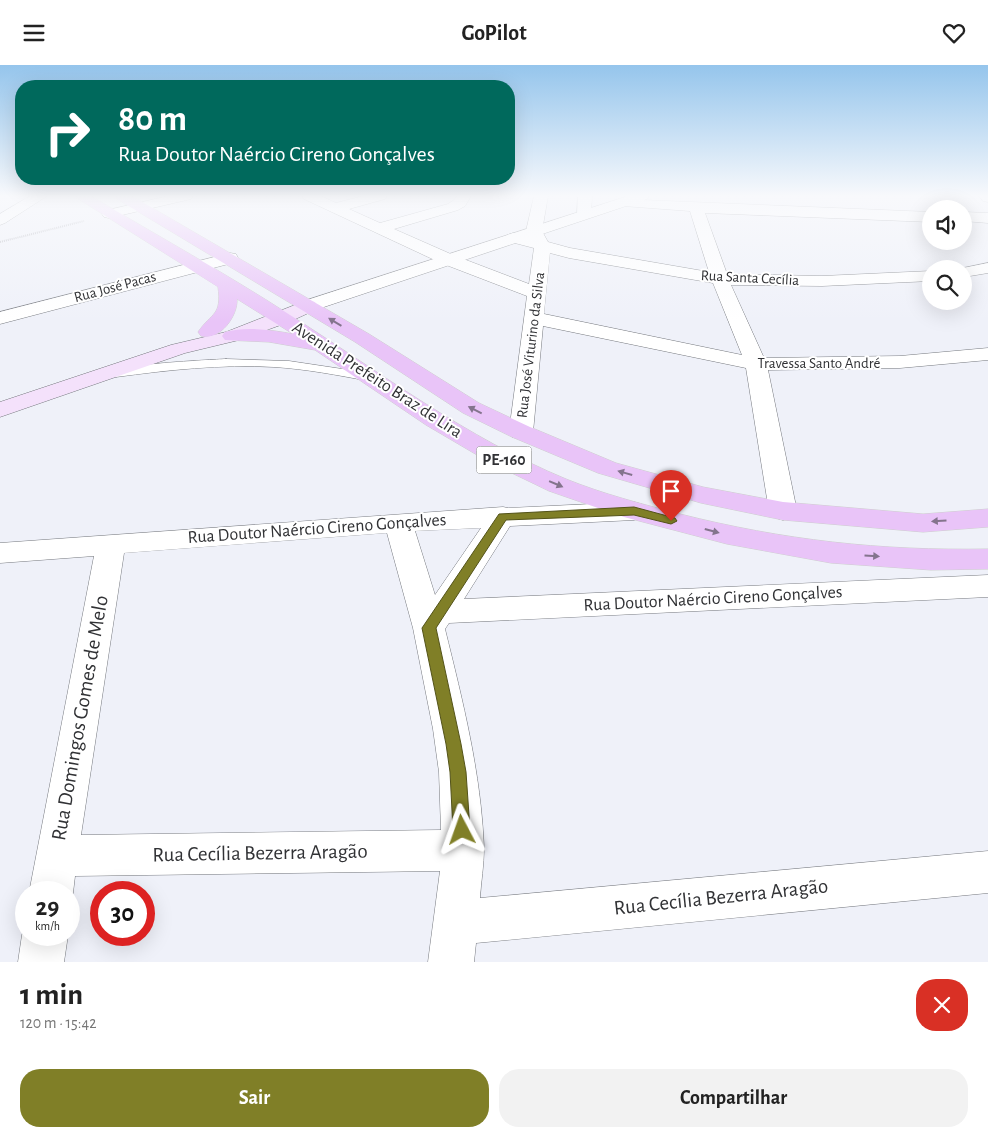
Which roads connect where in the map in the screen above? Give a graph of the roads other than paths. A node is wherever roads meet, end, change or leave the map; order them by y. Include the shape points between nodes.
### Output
1 (157, 238) edge
2 (194, 238) edge
3 (400, 238) edge
4 (713, 238) edge
5 (538, 239) junction
6 (224, 255) junction
7 (447, 259) junction
8 (189, 263) junction
9 (988, 268) edge
10 (972, 271) edge
11 (922, 276) edge
12 (720, 279) junction
13 (226, 283) junction
14 (536, 293) junction
15 (308, 306) junction
16 (0, 307) edge
17 (275, 314) junction
18 (0, 318) edge
19 (533, 319) junction
20 (208, 332) junction
21 (232, 336) junction
22 (328, 347) junction
23 (178, 349) junction
24 (988, 354) edge
25 (756, 364) junction
26 (102, 375) junction
27 (373, 377) junction
28 (0, 410) edge
29 (521, 432) junction
30 (634, 511) junction
31 (783, 511) junction
32 (503, 516) junction
33 (988, 518) edge
34 (398, 523) junction
35 (110, 544) junction
36 (0, 553) edge
37 (988, 559) edge
38 (988, 586) edge
39 (434, 620) junction
40 (463, 850) junction
41 (988, 871) edge
42 (54, 874) edge
43 (453, 943) edge
44 (43, 946) edge
45 (41, 962) edge

1 - 8 main road, Avenida Prefeito Braz de Lira / PE-160
2 - 6 main road, Avenida Prefeito Braz de Lira / PE-160
3 - 7 street
4 - 12 street
5 - 7 street, Rua Santa Cecília via 513,238
5 - 12 street, Rua Santa Cecília
5 - 14 street, Rua José Viturino da Silva
6 - 8 street, Rua José Pacas
6 - 15 main road, Avenida Prefeito Braz de Lira / PE-160
7 - 14 street
7 - 15 street
8 - 13 main road, Avenida Prefeito Braz de Lira / PE-160
8 - 16 street, Rua José Pacas
8 - 18 street, Rua José Pacas
9 - 10 street
11 - 12 street, Rua Santa Cecília via 831,281
12 - 25 street
13 - 17 main road, Avenida Prefeito Braz de Lira / PE-160
13 - 20 main road via 229,310
14 - 19 street, Rua José Viturino da Silva
15 - 17 main road
29 -> 15 main road, Avenida Prefeito Braz de Lira / PE-160 via 471,408
17 - 20 main road
17 - 21 main road
17 - 22 main road, Avenida Prefeito Braz de Lira / PE-160
19 - 25 street, Travessa Santo André
19 - 29 street, Rua José Viturino da Silva
20 - 23 main road
21 - 22 main road via 285,338
21 - 23 main road
22 - 27 main road, Avenida Prefeito Braz de Lira / PE-160
23 - 26 main road
24 - 25 street, Travessa Santo André via 900,362
25 - 31 street
26 - 27 lane via 190,365 260,363
26 - 28 main road
27 -> 30 main road, Avenida Prefeito Braz de Lira / PE-160 via 434,420 498,457 558,485
31 -> 29 main road, Avenida Prefeito Braz de Lira / PE-160 via 701,495 608,468
30 - 32 street, Rua Doutor Naércio Cireno Gonçalves
30 -> 37 main road, Avenida Prefeito Braz de Lira / PE-160 via 727,535 831,553 931,560
33 -> 31 main road, Avenida Prefeito Braz de Lira / PE-160 via 923,523
32 - 34 street, Rua Doutor Naércio Cireno Gonçalves
32 - 39 street
34 - 35 street, Rua Doutor Naércio Cireno Gonçalves
34 - 39 street
35 - 36 street, Rua Doutor Naércio Cireno Gonçalves
35 - 42 street, Rua Domingos Gomes de Melo
38 - 39 street, Rua Doutor Naércio Cireno Gonçalves
39 - 40 street via 458,772
40 - 42 street, Rua Cecília Bezerra Aragão
40 - 43 street
41 - 43 street, Rua Cecília Bezerra Aragão
44 - 45 street

